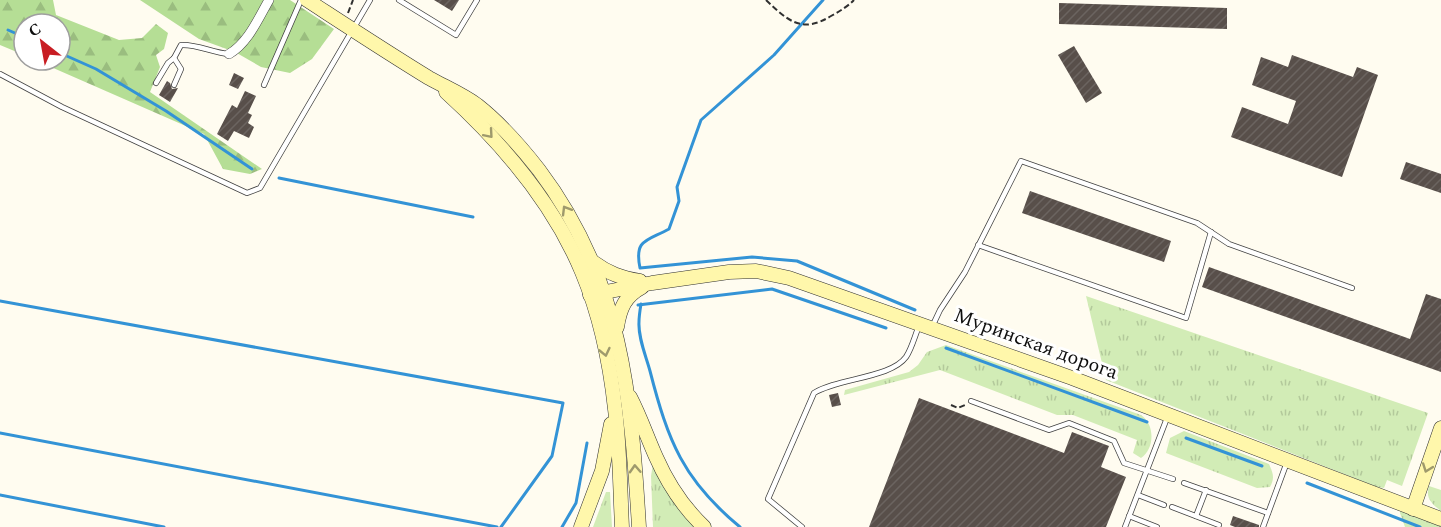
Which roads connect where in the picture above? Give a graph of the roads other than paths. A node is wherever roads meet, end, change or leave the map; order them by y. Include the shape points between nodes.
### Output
1 (269, 0) edge
2 (301, 0) edge
3 (307, 0) edge
4 (370, 0) edge
5 (400, 0) edge
6 (477, 0) edge
7 (352, 30) junction
8 (229, 54) joint
9 (174, 58) junction
10 (0, 74) edge
11 (432, 79) junction
12 (156, 83) dead end
13 (264, 85) dead end
14 (174, 86) dead end
15 (1211, 232) junction
16 (978, 245) junction
17 (593, 262) junction
18 (652, 283) junction
19 (1352, 288) dead end
20 (604, 291) junction
21 (590, 296) junction
22 (926, 325) junction
23 (616, 335) junction
24 (626, 387) junction
25 (971, 401) dead end
26 (615, 410) junction
27 (1168, 415) junction
28 (1441, 428) edge
29 (1287, 462) junction
30 (1148, 469) junction
31 (1173, 478) dead end
32 (1184, 483) dead end
33 (1206, 490) junction
34 (1138, 495) junction
35 (1164, 504) dead end
36 (1172, 507) dead end
37 (1413, 508) junction
38 (1268, 513) junction
39 (1129, 516) junction
40 (1196, 516) junction
41 (1441, 519) edge
42 (1219, 525) dead end
43 (581, 527) edge
44 (622, 527) edge
45 (639, 527) edge
46 (704, 527) edge
47 (802, 527) edge
48 (1125, 527) edge
49 (1158, 527) edge
50 (1263, 527) edge

1 - 8 street via 238,49
2 - 13 lane
3 - 7 street
4 - 7 lane
5 - 6 lane via 456,35
7 - 10 lane via 260,188 247,193
7 - 11 street
8 - 9 lane via 195,44 181,45
9 - 12 lane
9 - 14 lane via 181,69
17 -> 11 street via 560,199 519,146 478,106
11 -> 21 street via 519,168 572,249
15 - 16 lane via 1197,223 1021,161
15 - 16 lane via 1186,318
15 - 19 lane via 1229,244
16 - 22 lane via 965,272
17 - 18 street via 623,278
17 - 20 street
18 - 20 street, Муринская дорога
18 - 22 street, Муринская дорога via 756,271 789,278
18 - 23 street via 626,299
20 - 21 street, Муринская дорога
20 - 23 street
21 -> 26 street
22 - 27 street, Муринская дорога
22 - 47 lane via 897,365 814,393 768,499
23 - 24 street
45 -> 24 street
24 - 46 street via 656,458 675,491
25 - 30 lane via 1049,430 1069,423 1114,441 1124,463
26 - 43 street via 602,471
26 - 44 street
27 - 29 street, Муринская дорога
27 - 30 lane
28 -> 37 street
29 - 37 street, Муринская дорога
29 - 38 lane
30 - 31 lane
30 - 34 lane
32 - 33 lane
33 - 38 lane
33 - 40 lane
34 - 35 lane
34 - 39 lane
36 - 40 lane
37 - 41 street, Муринская дорога
38 - 50 lane
39 - 48 lane
39 - 49 lane
40 - 42 lane

